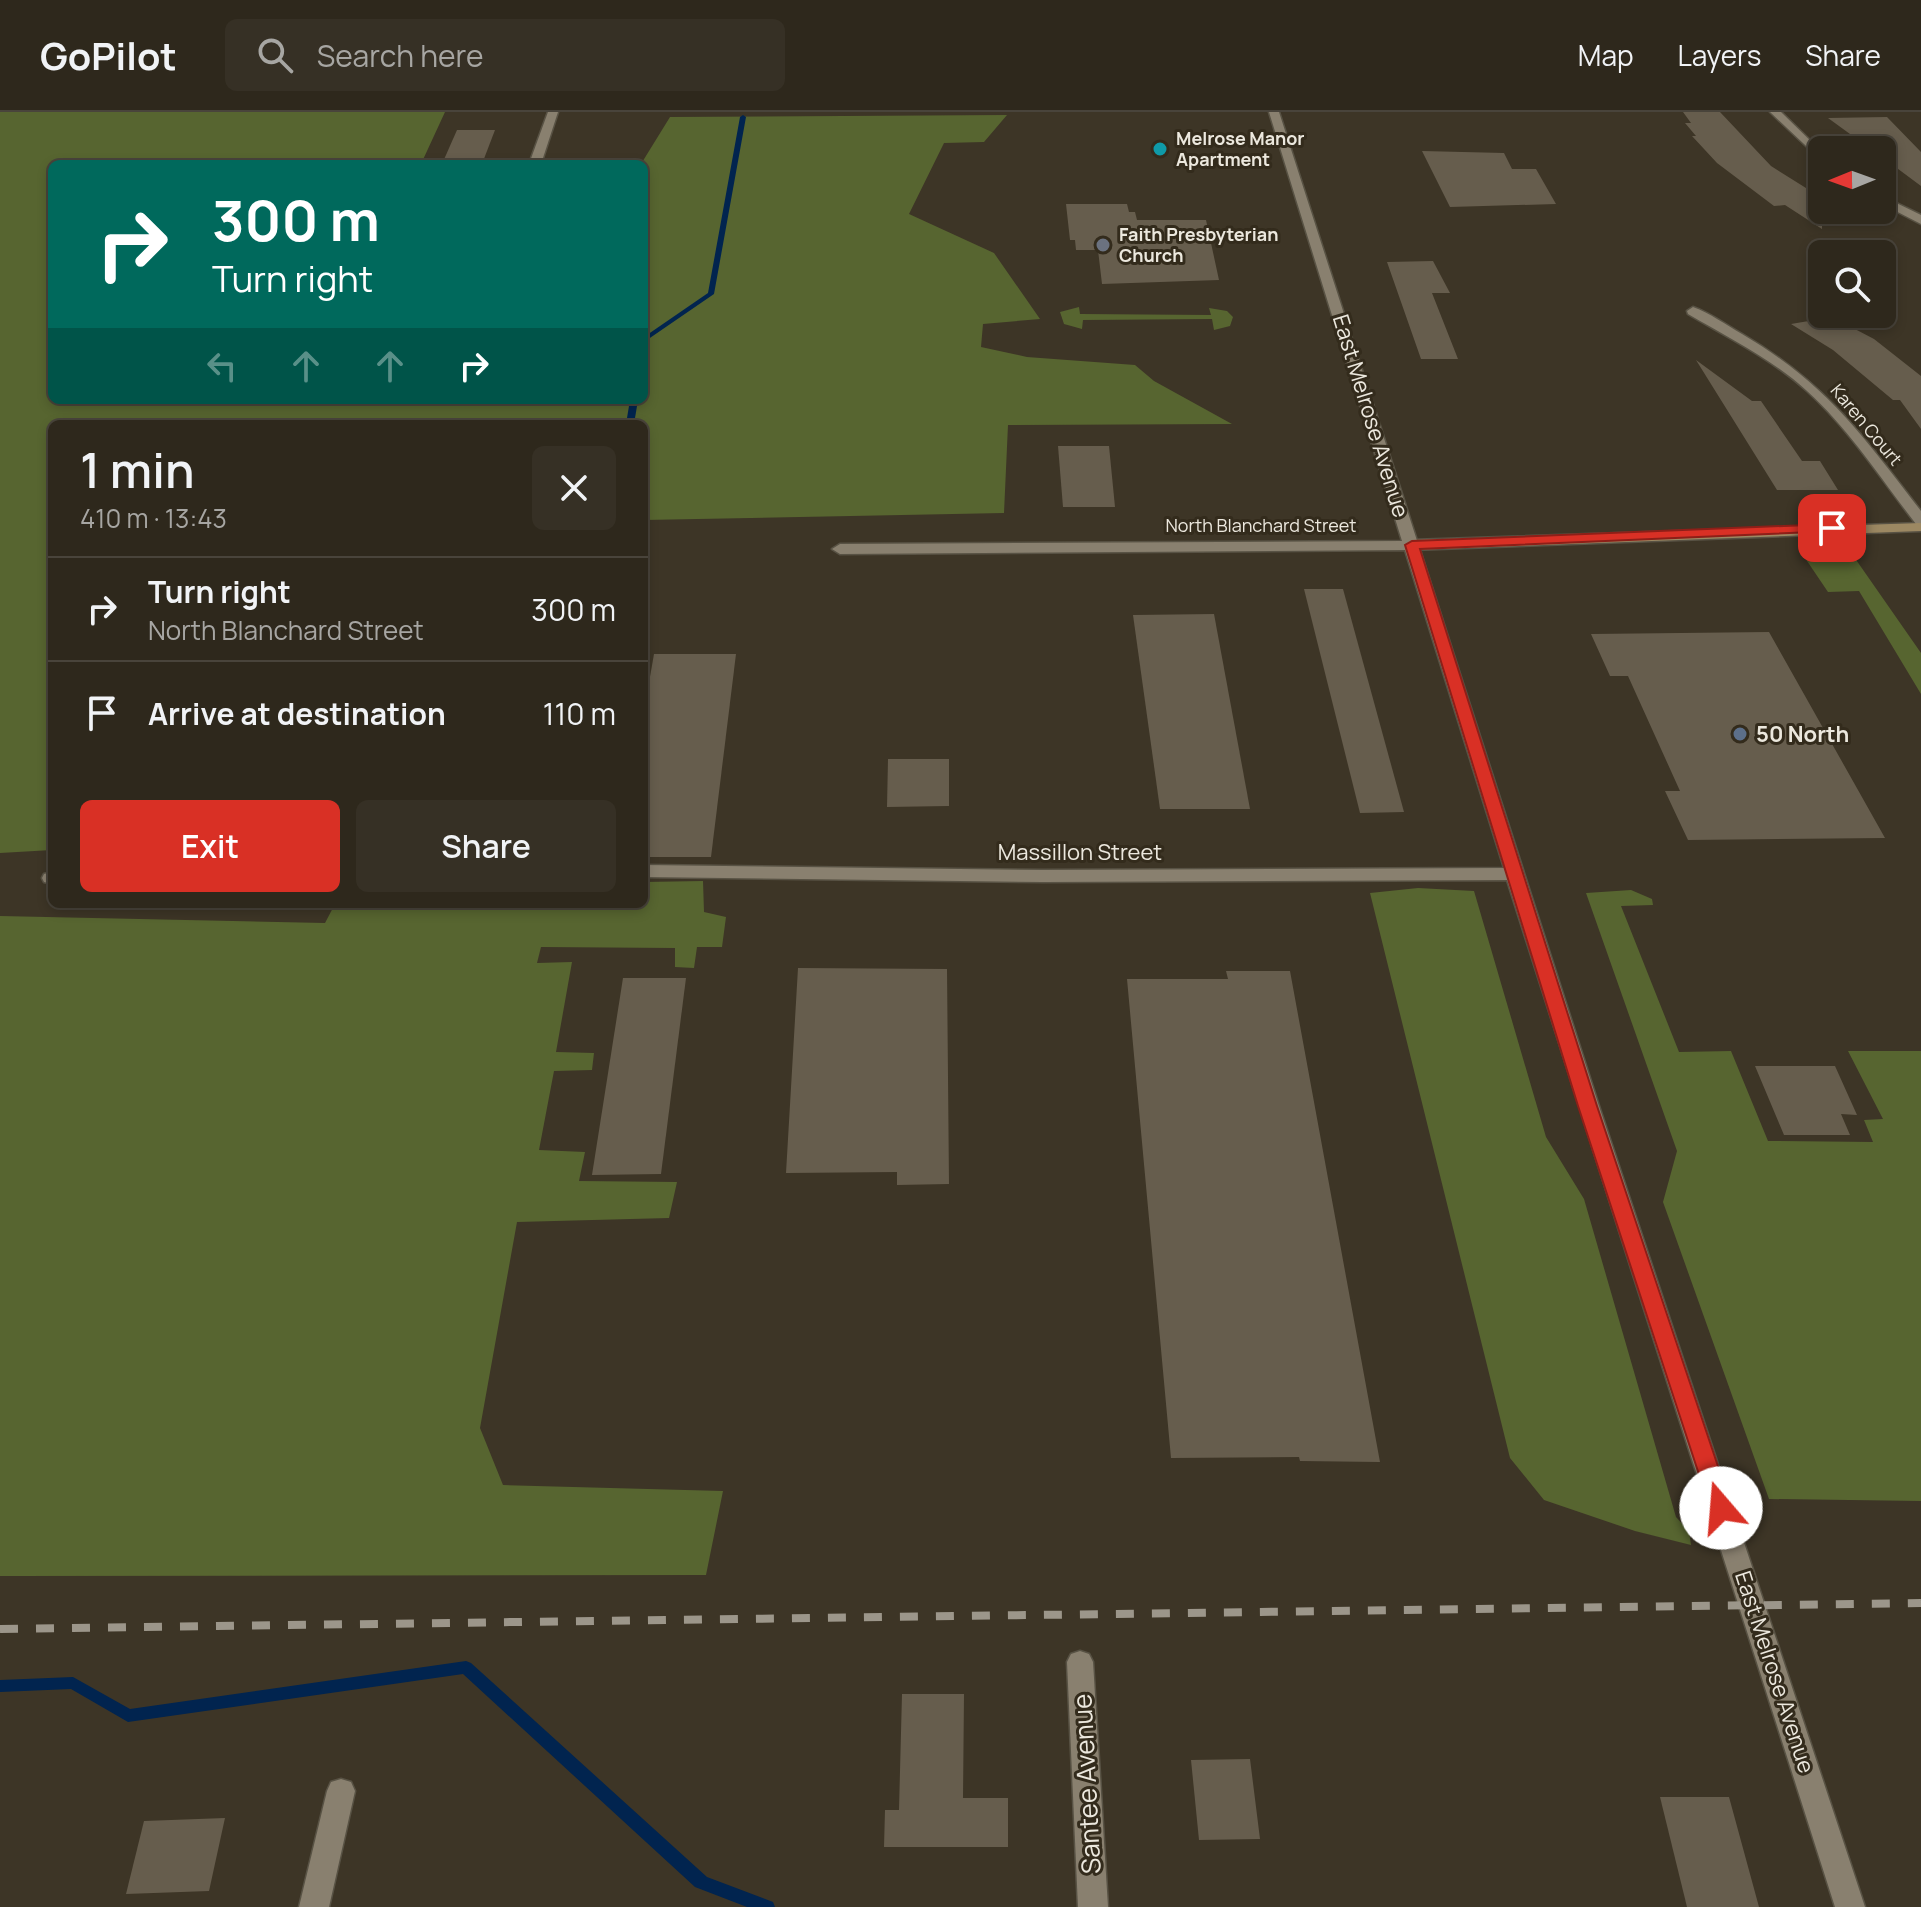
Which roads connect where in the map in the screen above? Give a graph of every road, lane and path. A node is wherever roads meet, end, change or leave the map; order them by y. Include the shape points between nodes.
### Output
1 (553, 112) edge
2 (1274, 112) edge
3 (1775, 112) edge
4 (1808, 144) edge
5 (536, 160) edge
6 (1896, 207) edge
7 (1921, 220) edge
8 (1693, 311) dead end
9 (1921, 524) edge
10 (1412, 545) junction
11 (840, 549) dead end
12 (648, 871) edge
13 (1515, 874) junction
14 (1080, 1662) dead end
15 (341, 1791) dead end
16 (314, 1907) edge
17 (1093, 1907) edge
18 (1850, 1907) edge

1 - 5 street
2 - 10 street, East Melrose Avenue
3 - 4 street
6 - 7 street
8 - 9 street, Karen Court via 1810,387 1842,418
9 - 10 street, North Blanchard Street
10 - 11 street, North Blanchard Street
10 - 13 street, East Melrose Avenue
12 - 13 street, Massillon Street
13 - 18 street, East Melrose Avenue
14 - 17 street, Santee Avenue
15 - 16 street

